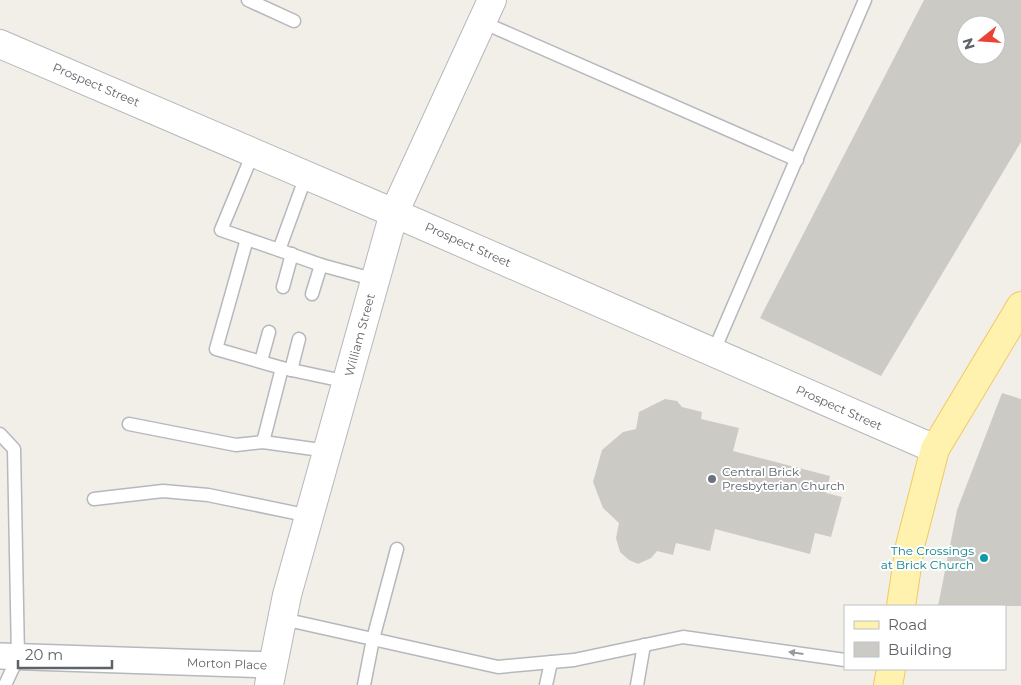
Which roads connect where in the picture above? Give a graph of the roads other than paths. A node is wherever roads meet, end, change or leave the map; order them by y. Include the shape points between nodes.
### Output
1 (248, 0) edge
2 (866, 0) edge
3 (487, 11) edge
4 (294, 21) dead end
5 (0, 44) edge
6 (253, 153) junction
7 (797, 160) junction
8 (306, 176) junction
9 (394, 213) junction
10 (247, 239) junction
11 (280, 250) junction
12 (292, 254) junction
13 (321, 265) junction
14 (376, 280) junction
15 (283, 287) dead end
16 (312, 294) dead end
17 (1021, 306) edge
18 (269, 332) dead end
19 (299, 340) dead end
20 (713, 353) junction
21 (261, 361) junction
22 (286, 369) junction
23 (348, 382) junction
24 (129, 424) dead end
25 (0, 434) edge
26 (263, 442) junction
27 (935, 449) junction
28 (328, 451) junction
29 (94, 499) dead end
30 (310, 516) junction
31 (396, 548) dead end
32 (901, 605) edge
33 (283, 619) junction
34 (373, 639) junction
35 (644, 645) junction
36 (9, 656) edge
37 (844, 660) edge
38 (551, 662) junction
39 (891, 670) edge
40 (272, 675) edge
41 (5, 685) edge
42 (364, 685) edge
43 (546, 685) edge
44 (637, 685) edge
45 (888, 685) edge

1 - 4 lane
2 - 7 lane
3 - 7 lane
3 - 9 street, William Street
5 - 6 street, Prospect Street
6 - 8 street, Prospect Street
6 - 10 lane via 221,230
7 - 20 lane
8 - 9 street, Prospect Street
8 - 11 lane
9 - 14 street, William Street
9 - 20 street, Prospect Street
10 - 11 lane
10 - 21 lane via 216,349
11 - 12 lane
12 - 13 lane
12 - 15 lane
13 - 14 lane
13 - 16 lane
14 - 23 street, William Street
17 - 27 main road
18 - 21 lane
19 - 22 lane
20 - 27 street, Prospect Street
21 - 22 lane
22 - 23 lane
22 - 26 lane
23 - 28 street, William Street
24 - 26 lane via 236,445
25 - 36 lane via 14,449
26 - 28 lane
27 - 32 main road via 910,546
28 - 30 street, William Street
29 - 30 lane via 163,491 208,496
30 - 33 street, William Street
31 - 34 lane
33 - 34 lane
33 - 40 street, William Street
34 - 38 lane via 498,667
34 - 42 lane
37 -> 35 lane via 683,637
35 - 38 lane
35 - 44 lane
36 - 40 street, Morton Place
36 - 41 lane
38 - 43 lane
39 - 45 main road

